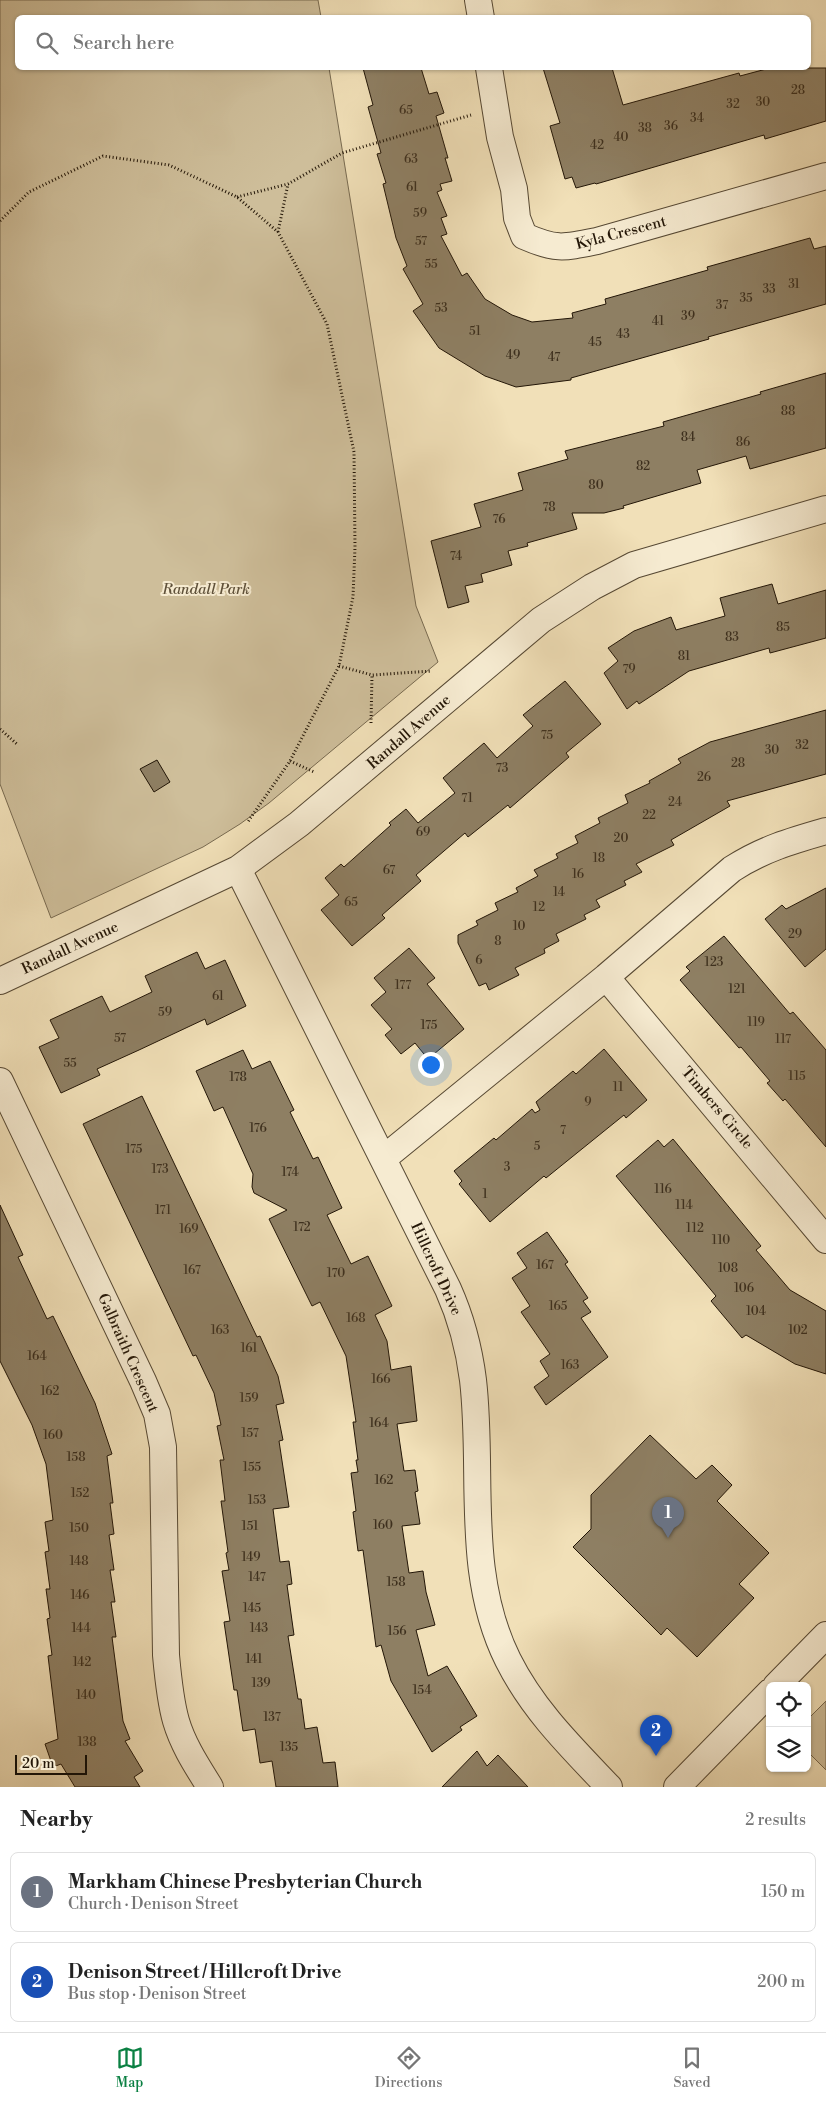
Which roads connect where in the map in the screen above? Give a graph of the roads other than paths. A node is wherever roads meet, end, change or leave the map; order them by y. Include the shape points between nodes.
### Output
1 (478, 0) edge
2 (480, 15) edge
3 (489, 70) edge
4 (826, 176) edge
5 (826, 509) edge
6 (826, 831) edge
7 (238, 869) junction
8 (1, 976) edge
9 (606, 977) junction
10 (0, 1081) edge
11 (384, 1158) junction
12 (826, 1240) edge
13 (826, 1635) edge
14 (780, 1682) edge
15 (766, 1696) edge
16 (210, 1787) edge
17 (609, 1787) edge
18 (677, 1787) edge

1 - 2 street
3 - 4 street, Kyla Crescent via 517,218 524,236 542,244 564,248 597,241
5 - 7 street, Randall Avenue via 634,566 568,601 541,620 299,824
6 - 9 street via 770,848 745,860
7 - 8 street, Randall Avenue
7 - 11 street, Hillcroft Drive
9 - 11 street
9 - 12 street, Timbers Circle
10 - 16 street, Galbraith Crescent via 157,1414 163,1447 169,1684 176,1721 190,1754
11 - 17 street, Hillcroft Drive via 448,1289 468,1346 474,1396 479,1548 483,1583 494,1624 507,1658 534,1703
13 - 14 street
15 - 18 street

